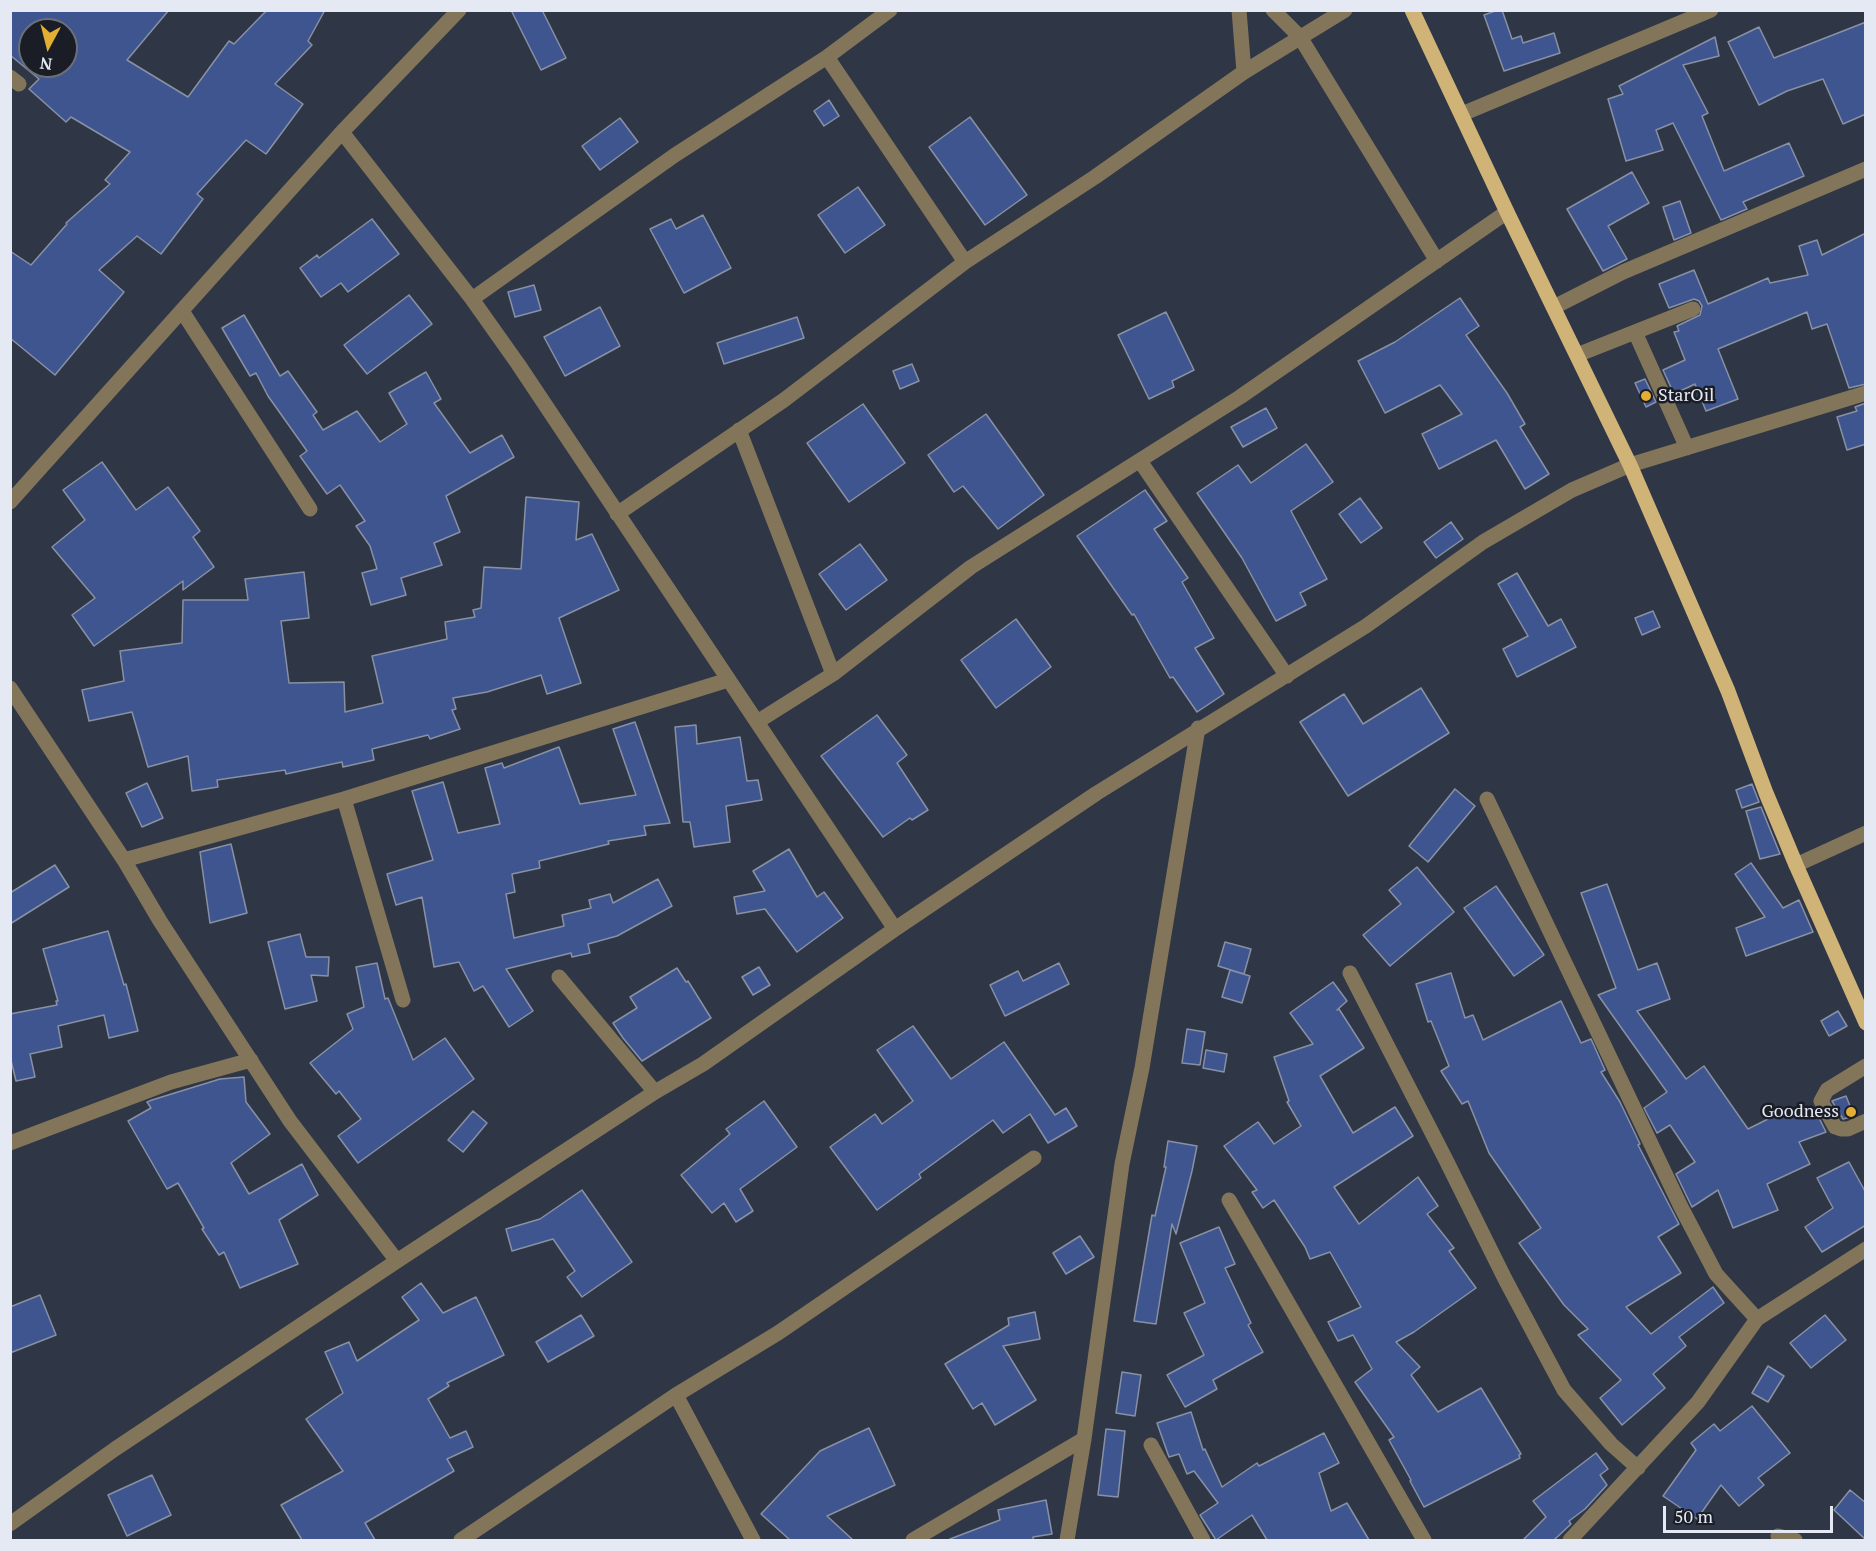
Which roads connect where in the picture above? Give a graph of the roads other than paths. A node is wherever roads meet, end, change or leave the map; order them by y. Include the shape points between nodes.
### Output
1 (459, 10) edge
2 (890, 10) edge
3 (1239, 10) edge
4 (1273, 10) edge
5 (1345, 10) edge
6 (1412, 10) edge
7 (1711, 10) edge
8 (1300, 37) junction
9 (826, 57) junction
10 (1244, 72) junction
11 (1462, 114) junction
12 (342, 132) junction
13 (1866, 169) edge
14 (1507, 212) junction
15 (1437, 261) junction
16 (965, 262) junction
17 (472, 299) junction
18 (1554, 307) junction
19 (1693, 309) dead end
20 (182, 311) junction
21 (1635, 332) junction
22 (1577, 355) junction
23 (1866, 393) edge
24 (739, 430) junction
25 (1687, 448) junction
26 (1140, 461) junction
27 (1630, 465) junction
28 (10, 502) edge
29 (310, 509) dead end
30 (617, 514) junction
31 (833, 674) junction
32 (1287, 676) junction
33 (728, 680) junction
34 (10, 688) edge
35 (757, 722) junction
36 (1198, 728) junction
37 (344, 799) junction
38 (1487, 800) dead end
39 (1866, 833) edge
40 (124, 860) junction
41 (1796, 866) junction
42 (895, 929) junction
43 (1350, 973) dead end
44 (559, 977) dead end
45 (403, 1000) dead end
46 (1866, 1023) edge
47 (250, 1060) junction
48 (1866, 1066) edge
49 (655, 1092) junction
50 (1866, 1121) edge
51 (10, 1143) edge
52 (1034, 1158) dead end
53 (1229, 1200) dead end
54 (1866, 1249) edge
55 (397, 1261) junction
56 (1757, 1319) junction
57 (676, 1395) junction
58 (1084, 1439) junction
59 (1151, 1445) dead end
60 (1638, 1468) junction
61 (10, 1524) edge
62 (1778, 1536) dead end
63 (461, 1540) edge
64 (753, 1540) edge
65 (913, 1540) edge
66 (1067, 1540) edge
67 (1203, 1540) edge
68 (1424, 1540) edge
69 (1570, 1540) edge
70 (1795, 1540) edge

1 - 12 street
2 - 9 street
3 - 10 street
4 - 8 street
5 - 8 street
6 - 11 main road
7 - 11 street
8 - 10 street
8 - 15 street
9 - 16 street
9 - 17 street via 675,155
10 - 16 street
11 - 14 main road
12 - 17 street
12 - 20 street
13 - 18 street via 1623,272
14 - 15 street
14 - 18 main road
15 - 26 street
16 - 24 street
17 - 30 street
18 - 22 main road
19 - 21 street
20 - 28 street
20 - 29 street
21 - 22 street
21 - 25 street
22 - 27 main road
23 - 25 street
24 - 30 street
24 - 31 street
25 - 27 street
26 - 31 street via 971,567
26 - 32 street
27 - 32 street via 1572,490 1483,542 1366,626
27 - 41 main road via 1728,691
30 - 33 street
31 - 35 street
32 - 36 street
33 - 35 street
33 - 37 street
34 - 40 street
35 - 42 street
36 - 42 street
36 - 58 street via 1142,1068 1120,1174
37 - 40 street
37 - 45 street
38 - 56 street via 1706,1255 1716,1274
39 - 41 street
40 - 47 street
41 - 46 main road
42 - 49 street via 703,1064
43 - 60 street via 1564,1390 1611,1444
44 - 49 street
47 - 51 street via 171,1082
47 - 55 street
48 - 50 street via 1827,1090 1821,1101 1835,1127 1848,1129
49 - 55 street
52 - 57 street via 778,1333
53 - 68 street
54 - 56 street
55 - 61 street via 115,1449
56 - 60 street via 1698,1402
57 - 63 street
57 - 64 street
58 - 65 street
58 - 66 street
59 - 67 street
60 - 69 street
62 - 70 street

